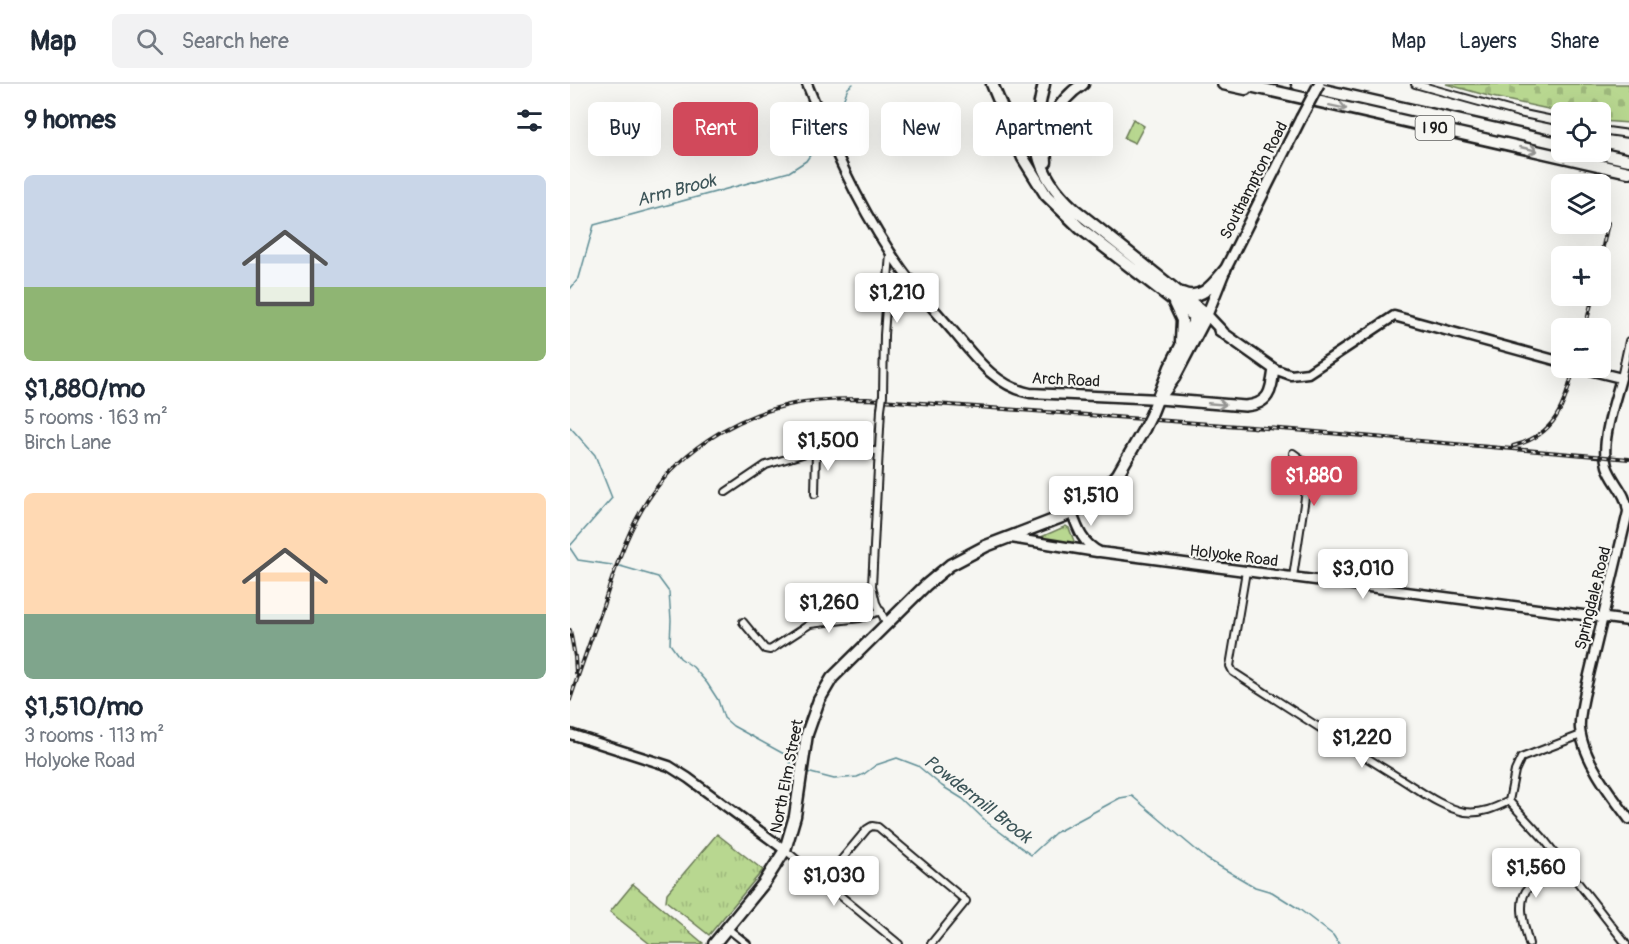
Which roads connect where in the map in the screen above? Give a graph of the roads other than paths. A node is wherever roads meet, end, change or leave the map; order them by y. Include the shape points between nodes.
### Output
1 (807, 84) edge
2 (992, 84) edge
3 (1037, 84) edge
4 (1044, 84) edge
5 (1083, 84) edge
6 (1223, 84) edge
7 (1241, 84) edge
8 (1298, 84) edge
9 (1320, 84) edge
10 (1415, 84) edge
11 (1303, 99) junction
12 (1442, 117) junction
13 (1551, 120) edge
14 (1611, 132) edge
15 (1629, 134) edge
16 (1551, 142) edge
17 (1611, 156) edge
18 (1629, 160) edge
19 (1629, 172) edge
20 (1056, 198) junction
21 (890, 253) junction
22 (1225, 270) junction
23 (1169, 290) junction
24 (1201, 316) junction
25 (1629, 341) edge
26 (1180, 349) junction
27 (1551, 359) edge
28 (1274, 369) junction
29 (1611, 376) edge
30 (1621, 378) junction
31 (1159, 399) junction
32 (1144, 429) joint
33 (816, 450) junction
34 (878, 451) junction
35 (1293, 453) dead end
36 (726, 492) dead end
37 (815, 494) dead end
38 (1072, 513) junction
39 (1011, 538) junction
40 (1100, 552) junction
41 (1246, 571) junction
42 (1293, 577) junction
43 (880, 611) junction
44 (1602, 618) junction
45 (1629, 621) edge
46 (743, 622) dead end
47 (887, 624) junction
48 (570, 734) edge
49 (1581, 735) junction
50 (1509, 801) junction
51 (1629, 819) edge
52 (785, 850) junction
53 (1563, 863) junction
54 (823, 882) junction
55 (727, 928) junction
56 (714, 944) edge
57 (747, 944) edge
58 (899, 944) edge
59 (931, 944) edge
60 (1529, 944) edge
61 (1626, 944) edge

1 - 21 street, Arch Road via 847,178
2 - 20 highway via 1029,169 1046,195
3 - 20 highway via 1030,120 1033,153 1037,168
4 - 20 highway via 1037,113 1037,144
5 - 20 highway via 1061,104 1048,133 1047,167
6 - 11 highway
7 - 11 highway, I 90
8 - 12 highway, I 90
9 - 12 highway
9 - 22 main road, Southampton Road, bridge
10 - 13 street
11 -> 19 highway, I 90
12 - 16 highway, I 90
14 - 15 street
17 - 18 highway
20 - 23 highway via 1080,228
21 - 31 street, Arch Road via 960,340 1010,387 1039,394
21 - 34 street, bridge
22 - 23 highway via 1199,294 1188,296
22 - 24 main road, Southampton Road
23 - 24 highway
23 - 26 highway via 1182,320
24 - 26 highway, Southampton Road
24 - 28 main road
24 - 31 highway, Southampton Road via 1170,386
25 - 30 street, Springdale Road
26 - 31 highway, Southampton Road
27 - 28 street via 1394,316 1308,373 1284,374
31 -> 28 main road via 1255,405 1265,400
29 - 30 street
30 - 44 street, Springdale Road via 1605,457 1625,499 1628,515
31 - 32 highway, Southampton Road, bridge
32 - 38 highway, North Elm Street via 1116,476 1099,495
33 - 34 street
33 - 36 street via 766,465
33 - 37 street
34 - 43 street via 872,578
35 - 42 street via 1308,464 1309,471
38 - 39 highway, North Elm Street
38 - 40 street via 1083,539
39 - 40 street, Holyoke Road
39 - 47 highway, North Elm Street via 986,546 950,566
40 - 41 street, Holyoke Road
41 - 42 street, Holyoke Road
41 - 50 street via 1230,666 1233,672 1440,803 1476,813
42 - 44 street, Holyoke Road
43 - 46 street via 860,618 810,624 770,650
43 - 47 street
44 - 45 street, Holyoke Road
44 - 49 street, Springdale Road via 1581,708
47 - 52 highway, North Elm Street via 832,678 819,700 807,734 795,816
48 - 52 street via 669,766
49 - 50 street via 1521,758
49 - 51 street, Springdale Road via 1596,772
50 - 53 street
52 - 54 street
52 - 55 highway, North Elm Street via 774,870
53 - 60 street via 1525,892 1523,909
53 - 61 street
54 - 58 street
54 - 59 street via 865,830 872,826 880,829 966,901
55 - 56 highway, North Elm Street
55 - 57 street

